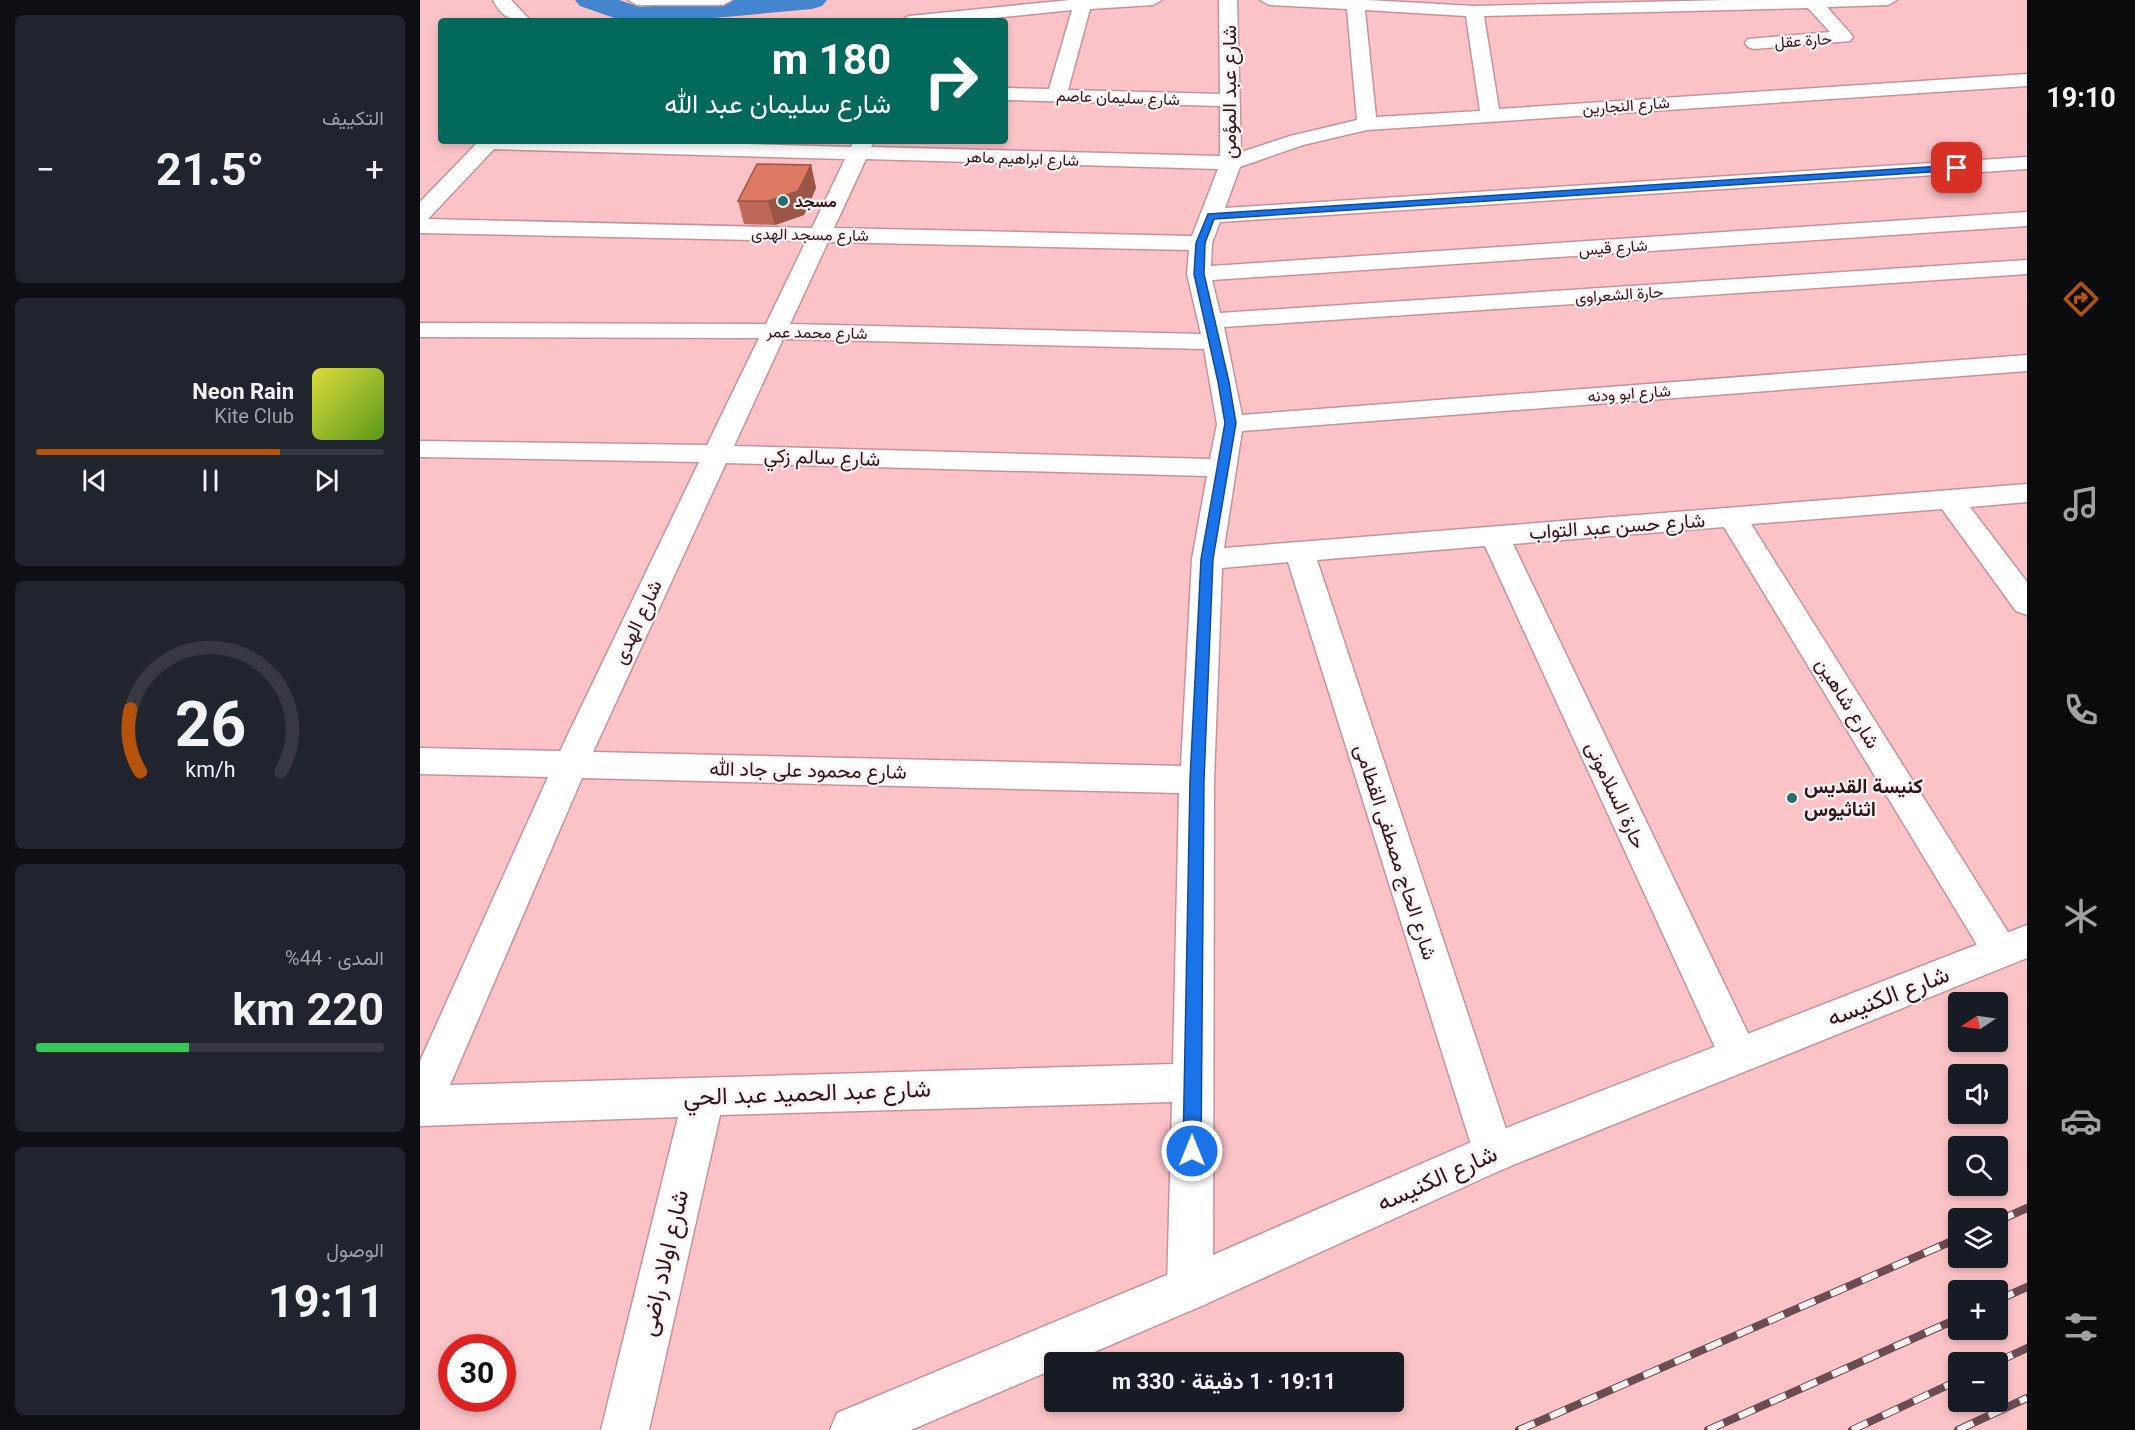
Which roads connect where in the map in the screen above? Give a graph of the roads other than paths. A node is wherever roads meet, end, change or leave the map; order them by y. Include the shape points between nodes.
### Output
1 (502, 0) edge
2 (637, 0) edge
3 (723, 0) edge
4 (1153, 0) edge
5 (1228, 0) edge
6 (1269, 0) edge
7 (1888, 0) edge
8 (1355, 3) junction
9 (1083, 4) junction
10 (1814, 4) junction
11 (1474, 11) junction
12 (912, 15) edge
13 (518, 18) edge
14 (1754, 43) dead end
15 (2027, 80) edge
16 (1008, 94) edge
17 (1057, 95) junction
18 (1231, 100) junction
19 (1490, 114) junction
20 (1368, 124) junction
21 (487, 144) edge
22 (638, 144) edge
23 (861, 147) edge
24 (1231, 163) junction
25 (2027, 163) edge
26 (420, 215) edge
27 (2027, 219) edge
28 (420, 226) edge
29 (1206, 230) junction
30 (819, 235) junction
31 (2027, 267) edge
32 (1199, 274) junction
33 (420, 330) edge
34 (776, 331) junction
35 (1213, 331) junction
36 (2027, 363) edge
37 (1230, 423) junction
38 (420, 449) edge
39 (716, 454) junction
40 (1223, 468) junction
41 (2027, 493) edge
42 (1949, 500) junction
43 (1732, 517) junction
44 (1494, 535) junction
45 (1299, 551) junction
46 (1207, 559) junction
47 (2027, 604) edge
48 (420, 761) edge
49 (571, 764) junction
50 (1197, 780) junction
51 (2014, 946) edge
52 (1738, 1054) junction
53 (1192, 1082) junction
54 (703, 1097) junction
55 (420, 1106) edge
56 (1493, 1153) junction
57 (1190, 1288) junction
58 (625, 1430) edge
59 (854, 1430) edge

1 - 13 street
2 - 3 street
4 - 9 street
5 - 18 street, شارع عبد المؤمن
6 - 8 street
7 - 10 street
8 - 11 street
8 - 20 street
9 - 12 street
9 - 17 street
10 - 11 street
10 - 14 street, حارة عقل via 1844,37
11 - 19 street
15 - 19 street, شارع النجارين
16 - 17 street, شارع سليمان عاصم
17 - 18 street, شارع سليمان عاصم
18 - 24 street, شارع عبد المؤمن
19 - 20 street, شارع النجارين
20 - 24 street, شارع النجارين via 1297,140
21 - 26 street
22 - 23 street, شارع ابراهيم ماهر
23 - 24 street, شارع ابراهيم ماهر
23 - 30 street, شارع الهدى
24 - 29 street, شارع عبد المؤمن
25 - 29 street, شارع مسجد الهدى
27 - 32 street, شارع قيس
28 - 30 street, شارع مسجد الهدى
29 - 30 street, شارع مسجد الهدى
29 - 32 street, شارع عبد المؤمن
30 - 34 street, شارع الهدى
31 - 35 street, حارة الشعراوى
32 - 35 street, شارع عبد المؤمن
33 - 34 street, شارع محمد عمر
34 - 35 street, شارع محمد عمر
34 - 39 street, شارع الهدى
35 - 37 street, شارع عبد المؤمن
36 - 37 street, شارع ابو ودنه
37 - 40 street, شارع عبد المؤمن
38 - 39 street, شارع سالم زكي
39 - 40 street, شارع سالم زكي
39 - 49 street, شارع الهدى
40 - 46 street, شارع عبد المؤمن
41 - 42 street, شارع حسن عبد التواب
42 - 43 street, شارع حسن عبد التواب
42 - 47 street
43 - 44 street, شارع حسن عبد التواب
43 - 51 street, شارع شاهين
44 - 45 street, شارع حسن عبد التواب
44 - 52 street, حارة السلامونى
45 - 46 street, شارع حسن عبد التواب
45 - 56 street, شارع الحاج مصطفى القطامى
46 - 50 street, شارع عبد المؤمن
48 - 49 street, شارع محمود على جاد الله
49 - 50 street, شارع محمود على جاد الله
49 - 55 street, شارع الهدى
50 - 53 street, شارع عبد المؤمن
51 - 52 street, شارع الكنيسه
52 - 56 street, شارع الكنيسه
53 - 54 street, شارع عبد الحميد عبد الحي
53 - 57 street, شارع عبد المؤمن
54 - 55 street, شارع عبد الحميد عبد الحي
54 - 58 street, شارع اولاد راضى
56 - 57 street, شارع الكنيسه
57 - 59 street, شارع الكنيسه

